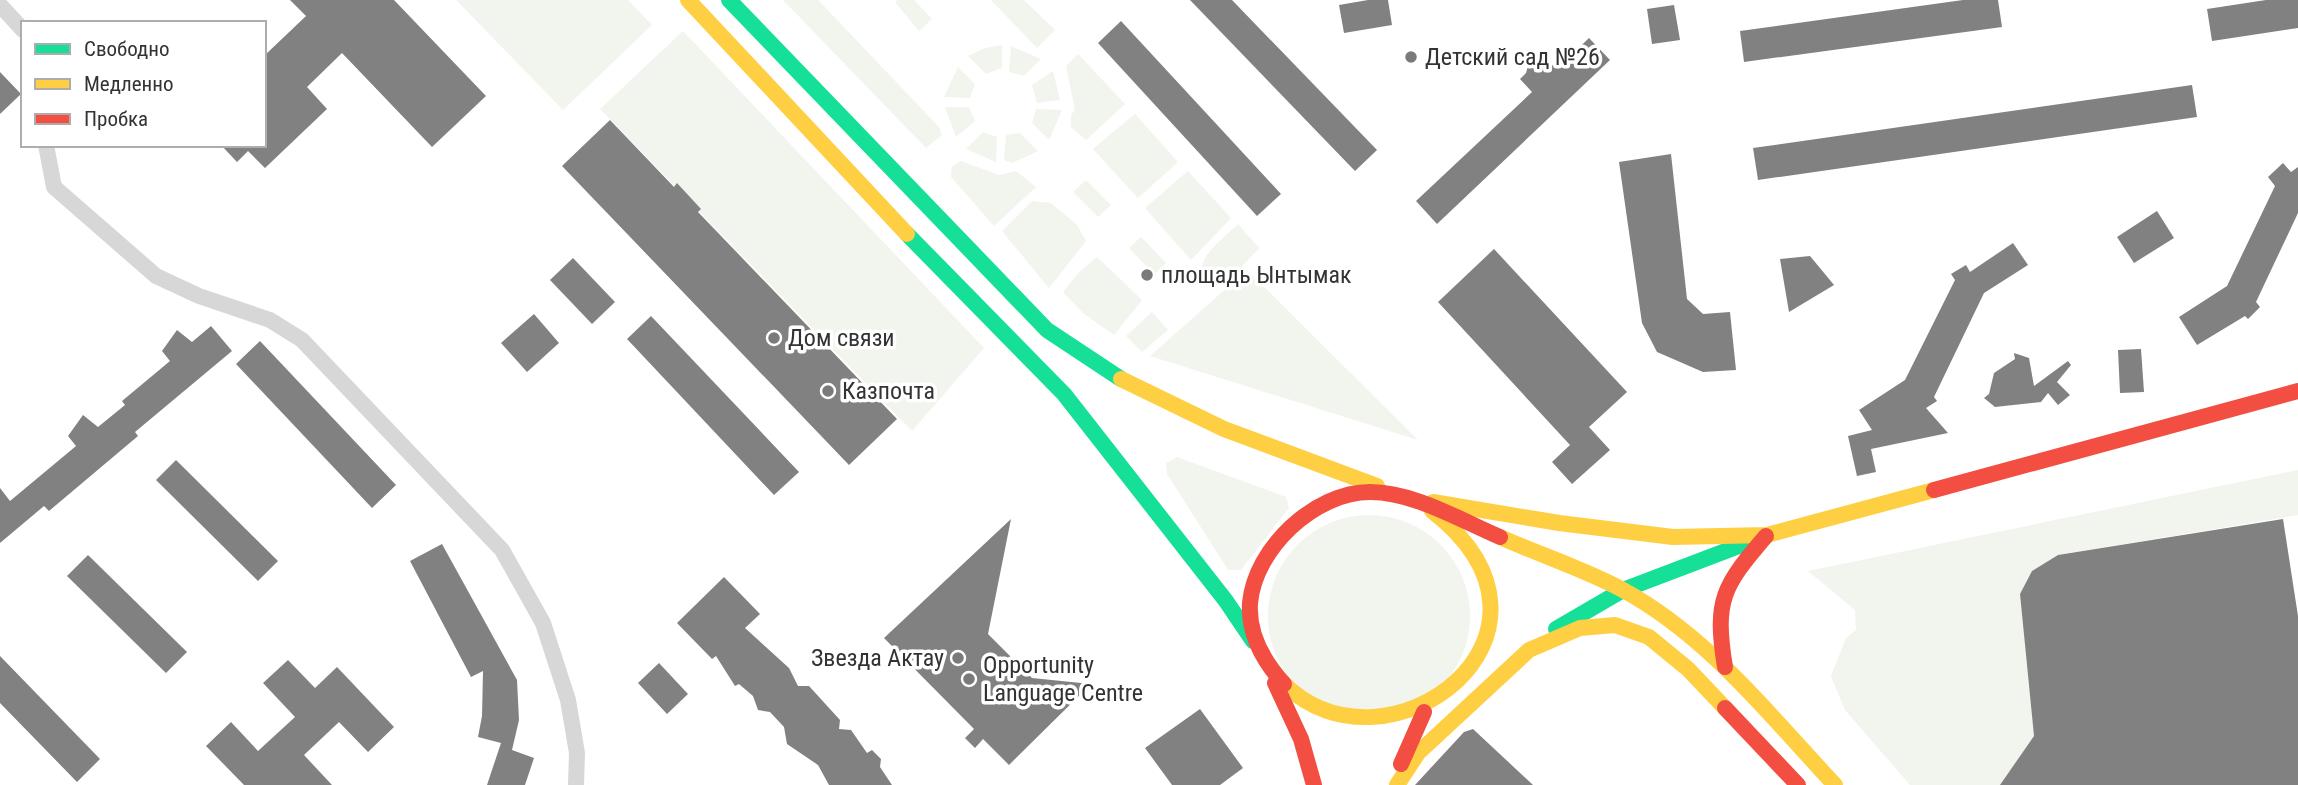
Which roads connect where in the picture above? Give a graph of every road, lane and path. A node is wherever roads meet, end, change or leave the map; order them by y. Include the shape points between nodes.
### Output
1 (729, 0) edge
2 (691, 1) edge
3 (0, 5) edge
4 (21, 28) edge
5 (46, 147) edge
6 (2298, 391) edge
7 (1405, 497) junction
8 (1432, 510) junction
9 (1767, 535) junction
10 (1622, 590) junction
11 (1529, 650) junction
12 (1263, 657) junction
13 (1725, 667) junction
14 (1429, 709) junction
15 (576, 785) edge
16 (1314, 785) edge
17 (1391, 785) edge
18 (1398, 785) edge
19 (1798, 785) edge
20 (1835, 785) edge

1 - 7 main road via 1047,330 1109,373 1224,429
2 - 12 main road via 902,229 1064,394 1226,601
3 - 4 street
5 - 15 street via 54,187 113,241 156,276 270,320 302,340 502,550 543,622 568,700 577,753
6 - 9 main road
7 - 8 main road
7 - 9 main road via 1672,537
7 - 12 main road via 1354,492 1330,499 1289,528 1255,578 1253,626
8 - 10 main road
8 - 14 main road via 1472,551 1488,592 1490,618 1484,649 1471,671
9 - 10 main road
9 - 13 main road via 1723,591 1717,624
10 - 11 main road via 1572,617
10 - 13 main road via 1677,625
11 - 14 main road
11 - 18 main road via 1418,753
11 - 19 main road via 1580,628 1615,625 1649,637 1688,669
12 - 14 main road via 1280,683 1322,713 1372,722 1398,720
12 - 16 main road via 1301,739
13 - 20 main road
14 - 17 main road

